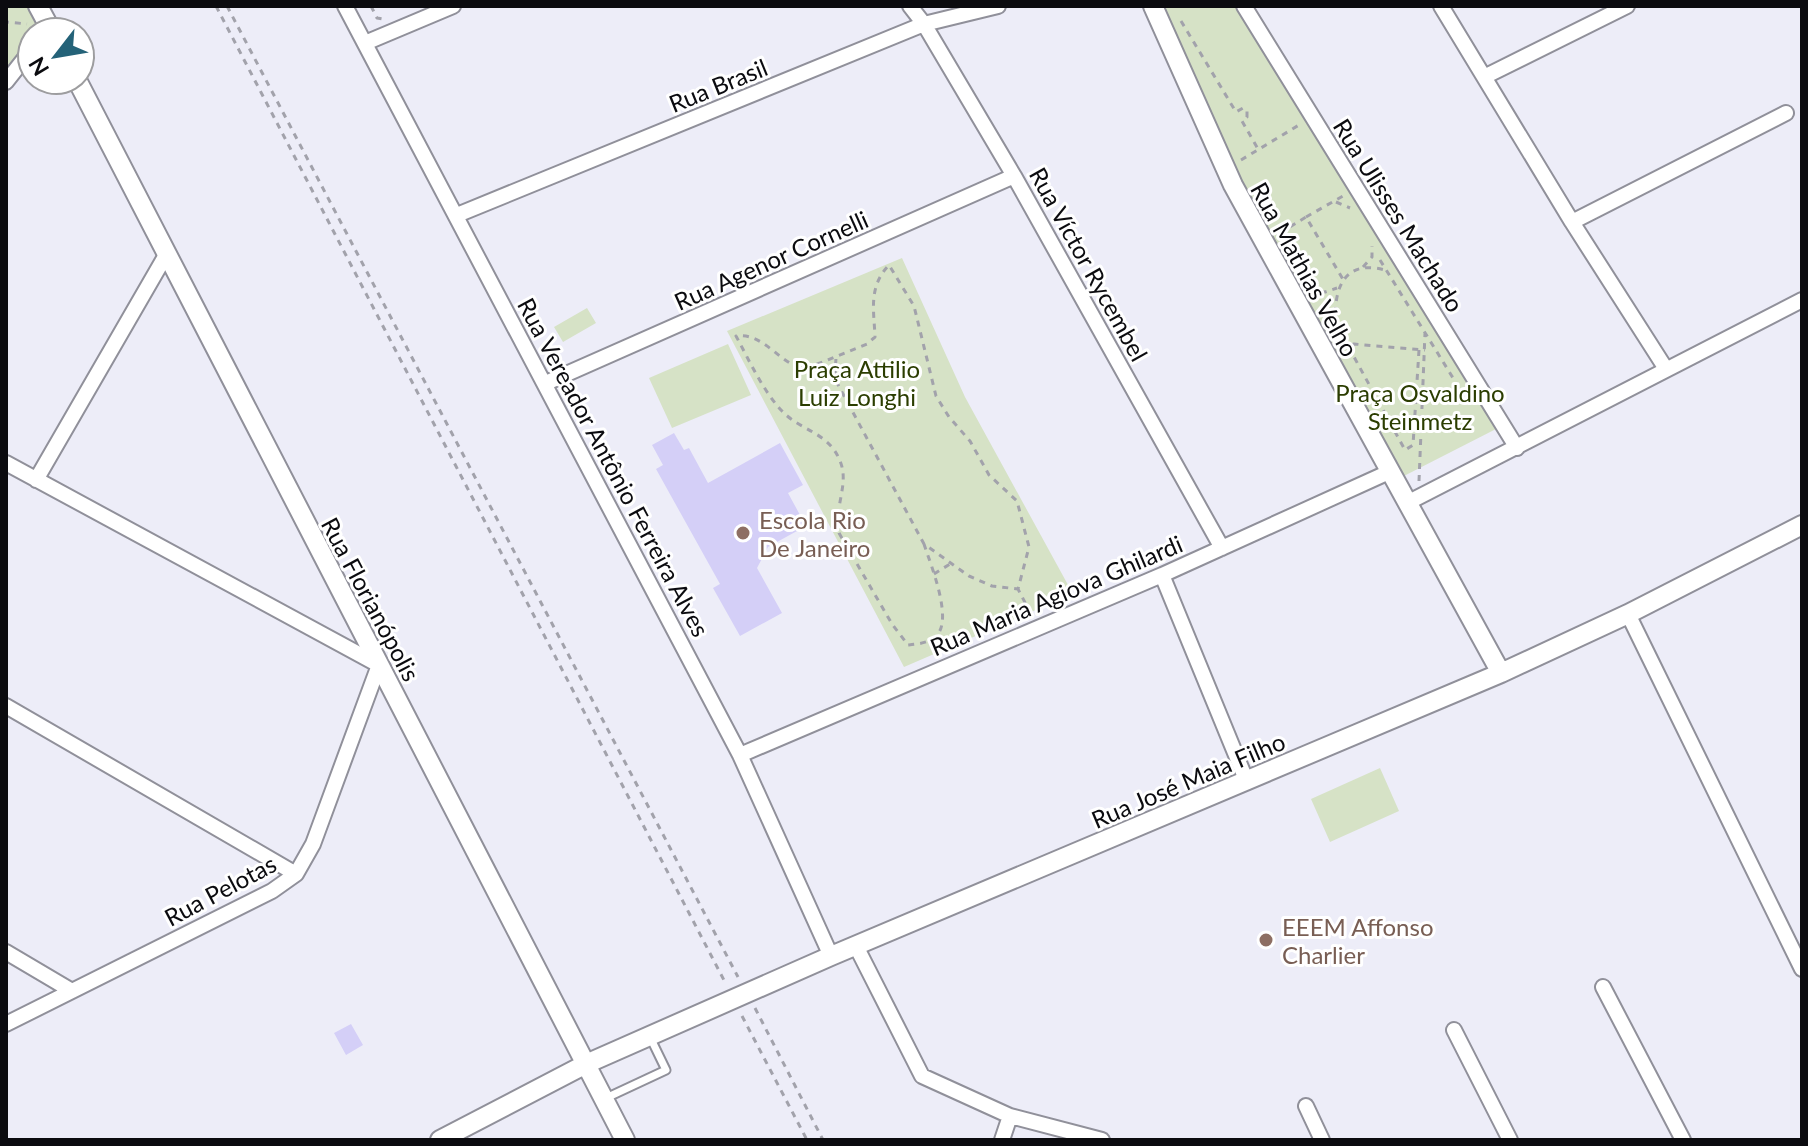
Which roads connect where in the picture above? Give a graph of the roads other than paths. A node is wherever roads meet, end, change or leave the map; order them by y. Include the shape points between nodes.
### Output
1 (345, 6) edge
2 (453, 6) edge
3 (910, 6) edge
4 (998, 6) edge
5 (1153, 6) edge
6 (1244, 6) edge
7 (1441, 6) edge
8 (1627, 6) edge
9 (924, 24) junction
10 (365, 43) junction
11 (1484, 77) junction
12 (85, 96) edge
13 (1786, 113) dead end
14 (1014, 176) junction
15 (457, 215) junction
16 (1572, 222) junction
17 (166, 255) junction
18 (1802, 300) edge
19 (1666, 369) junction
20 (546, 383) junction
21 (1517, 448) junction
22 (6, 463) edge
23 (1389, 472) junction
24 (36, 480) junction
25 (1413, 498) junction
26 (1802, 525) edge
27 (1222, 548) junction
28 (1162, 575) junction
29 (1628, 614) junction
30 (379, 665) junction
31 (1501, 673) junction
32 (6, 706) edge
33 (740, 755) junction
34 (1247, 782) junction
35 (296, 874) junction
36 (856, 946) junction
37 (6, 952) edge
38 (831, 956) junction
39 (1802, 969) edge
40 (1603, 987) dead end
41 (72, 991) junction
42 (6, 1024) edge
43 (1454, 1030) dead end
44 (650, 1036) junction
45 (586, 1064) junction
46 (604, 1099) junction
47 (1306, 1106) dead end
48 (1010, 1116) junction
49 (440, 1140) edge
50 (625, 1140) edge
51 (1002, 1140) edge
52 (1102, 1140) edge
53 (1322, 1140) edge
54 (1510, 1140) edge
55 (1683, 1140) edge

1 - 10 street, Rua Vereador Antônio Ferreira Alves
2 - 10 street
3 - 9 street, Rua Víctor Rycembel
4 - 9 street, Rua Brasil
5 - 23 street, Rua Mathias Velho via 1233,185
6 - 21 street, Rua Ulisses Machado
7 - 11 street
8 - 11 street
9 - 14 street, Rua Víctor Rycembel
9 - 15 street, Rua Brasil
10 - 15 street, Rua Vereador Antônio Ferreira Alves
11 - 16 street
12 - 17 street, Rua Florianópolis
13 - 16 street
14 - 20 street, Rua Agenor Cornelli
14 - 27 street, Rua Víctor Rycembel
15 - 20 street, Rua Vereador Antônio Ferreira Alves
16 - 19 street
17 - 24 street
17 - 30 street, Rua Florianópolis
18 - 19 street
19 - 21 street
20 - 33 street, Rua Vereador Antônio Ferreira Alves
21 - 25 street
22 - 24 street
23 - 25 street, Rua Mathias Velho
23 - 27 street, Rua Maria Agiova Ghilardi
24 - 30 street
25 - 31 street, Rua Mathias Velho
26 - 29 street, Rua José Maia Filho
27 - 28 street, Rua Maria Agiova Ghilardi
28 - 33 street, Rua Maria Agiova Ghilardi
28 - 34 street
29 - 31 street, Rua José Maia Filho
29 - 39 street
30 - 35 street, Rua Pelotas via 313,844
30 - 45 street, Rua Florianópolis
31 - 34 street, Rua José Maia Filho
32 - 35 street
33 - 38 street, Rua Vereador Antônio Ferreira Alves
34 - 36 street, Rua José Maia Filho
35 - 41 street, Rua Pelotas
36 - 38 street, Rua José Maia Filho
36 - 48 street via 922,1076
37 - 41 street
38 - 44 street, Rua José Maia Filho
40 - 55 street
41 - 42 street, Rua Pelotas
43 - 54 street
44 - 45 street, Rua José Maia Filho
44 - 46 lane via 666,1070
45 - 46 street, Rua Florianópolis
45 - 49 street, Rua José Maia Filho
46 - 50 street, Rua Florianópolis
47 - 53 street
48 - 51 street
48 - 52 street

